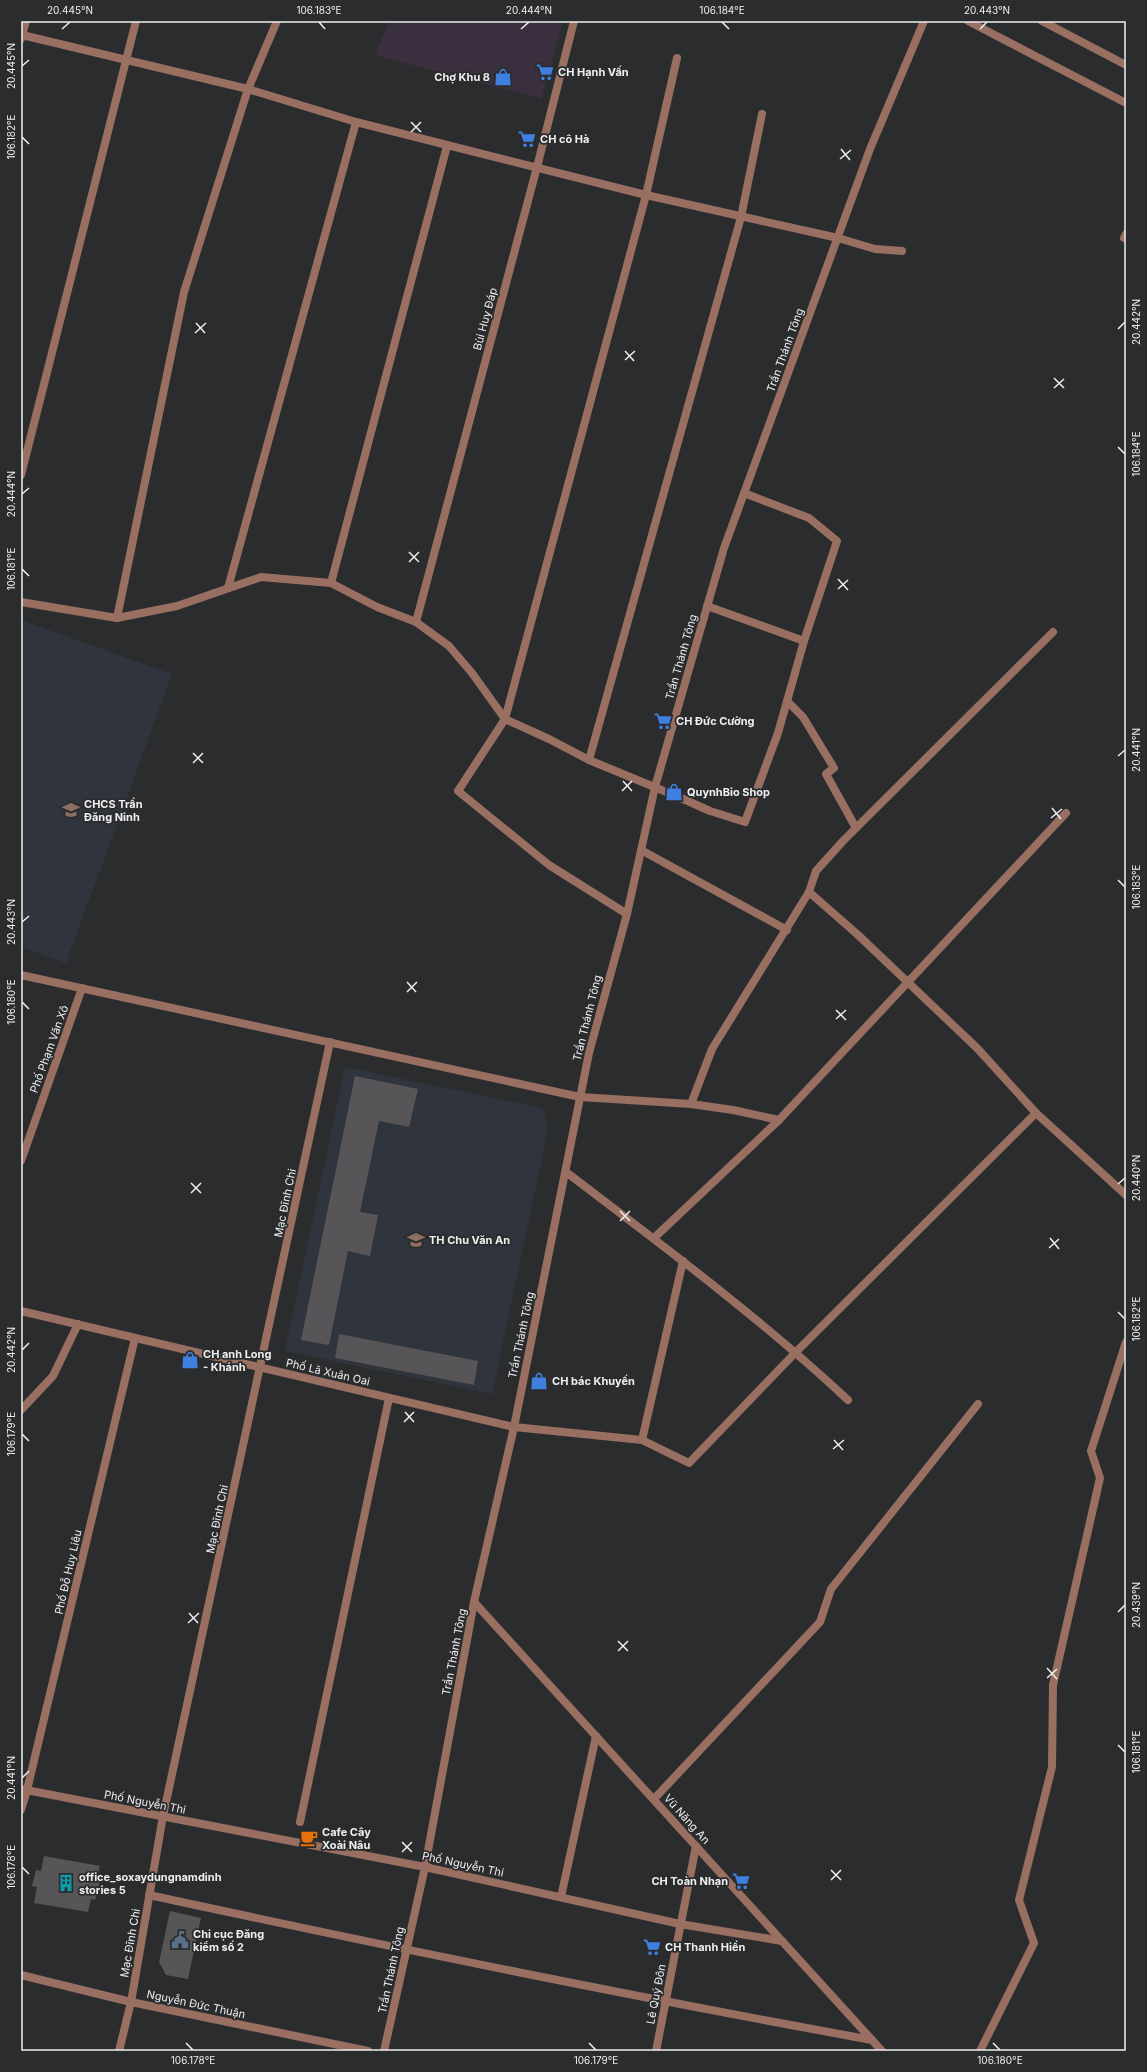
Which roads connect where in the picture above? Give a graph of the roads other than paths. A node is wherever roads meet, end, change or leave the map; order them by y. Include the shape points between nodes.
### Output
1 (26, 21) edge
2 (136, 21) edge
3 (277, 21) edge
4 (574, 21) edge
5 (924, 21) edge
6 (968, 21) edge
7 (1042, 21) edge
8 (22, 37) edge
9 (677, 58) dead end
10 (125, 59) junction
11 (1126, 65) edge
12 (248, 89) junction
13 (1126, 103) edge
14 (762, 114) dead end
15 (356, 122) junction
16 (447, 146) junction
17 (537, 167) junction
18 (646, 195) junction
19 (741, 217) junction
20 (838, 238) junction
21 (902, 251) dead end
22 (21, 475) edge
23 (744, 493) junction
24 (330, 583) junction
25 (228, 588) junction
26 (21, 602) edge
27 (707, 606) junction
28 (117, 618) junction
29 (416, 622) junction
30 (1054, 632) dead end
31 (804, 641) junction
32 (787, 701) junction
33 (504, 719) junction
34 (589, 760) junction
35 (656, 787) junction
36 (1066, 813) dead end
37 (856, 828) junction
38 (641, 850) junction
39 (810, 892) junction
40 (627, 914) junction
41 (787, 930) junction
42 (21, 975) edge
43 (907, 983) junction
44 (82, 988) junction
45 (330, 1042) junction
46 (580, 1097) junction
47 (690, 1104) junction
48 (1036, 1114) junction
49 (779, 1120) junction
50 (21, 1161) edge
51 (566, 1172) junction
52 (1126, 1194) edge
53 (654, 1238) junction
54 (683, 1261) junction
55 (21, 1311) edge
56 (78, 1324) junction
57 (135, 1338) junction
58 (1126, 1342) edge
59 (796, 1352) junction
60 (261, 1367) junction
61 (389, 1398) junction
62 (848, 1400) dead end
63 (978, 1404) dead end
64 (21, 1410) edge
65 (514, 1427) junction
66 (642, 1440) junction
67 (474, 1602) junction
68 (596, 1736) junction
69 (24, 1790) edge
70 (654, 1799) junction
71 (21, 1810) edge
72 (163, 1816) junction
73 (300, 1822) dead end
74 (696, 1846) junction
75 (425, 1867) junction
76 (149, 1895) junction
77 (561, 1897) junction
78 (680, 1924) junction
79 (782, 1941) junction
80 (406, 1951) junction
81 (21, 1975) edge
82 (131, 2002) junction
83 (665, 2003) junction
84 (872, 2040) junction
85 (119, 2051) edge
86 (368, 2051) edge
87 (384, 2051) edge
88 (656, 2051) edge
89 (882, 2051) edge
90 (980, 2051) edge

1 - 8 street
2 - 10 street
3 - 12 street
4 - 17 street, Bùi Huy Đáp
5 - 20 street, Trần Thánh Tông via 870,149
6 - 13 street
7 - 11 street
8 - 10 street
9 - 18 street
10 - 12 street
10 - 22 street
12 - 15 street
12 - 28 street via 184,292
14 - 19 street
15 - 16 street
15 - 25 street
16 - 17 street
16 - 24 street
17 - 18 street
17 - 29 street, Bùi Huy Đáp
18 - 19 street
18 - 33 street
19 - 20 street
19 - 34 street
20 - 21 street via 875,249
20 - 23 street, Trần Thánh Tông
23 - 27 street, Trần Thánh Tông
23 - 31 street via 809,518 837,541
24 - 25 street via 261,577
24 - 29 street
25 - 28 street via 177,606
26 - 28 street
27 - 31 street
27 - 35 street, Trần Thánh Tông
29 - 33 street via 449,646 472,673
30 - 37 street
31 - 32 street
32 - 35 street via 746,822 710,812
32 - 37 street via 803,717 834,768 826,774
33 - 34 street
33 - 40 street via 458,791 549,865
34 - 35 street
35 - 38 street, Trần Thánh Tông
36 - 43 street
37 - 39 street via 816,871
38 - 40 street, Trần Thánh Tông
38 - 41 street
39 - 41 street
39 - 43 street
40 - 46 street, Trần Thánh Tông via 589,1053
41 - 47 street via 712,1049
42 - 44 street
43 - 48 street via 977,1048
43 - 49 street
44 - 45 street
44 - 50 street, Phố Phạm Văn Xô
45 - 46 street
45 - 60 street, Mạc Đĩnh Chi
46 - 47 street
46 - 51 street, Trần Thánh Tông
47 - 49 street
48 - 52 street
48 - 59 street
49 - 53 street
51 - 53 street
51 - 65 street, Trần Thánh Tông
53 - 54 street
54 - 59 street
54 - 66 street
55 - 56 street, Phố Lã Xuân Oai
56 - 57 street, Phố Lã Xuân Oai
56 - 64 street via 53,1376
57 - 60 street, Phố Lã Xuân Oai
57 - 69 street, Phố Đỗ Huy Liêu
58 - 90 street via 1091,1451 1100,1478 1053,1685 1052,1766 1019,1900 1034,1943
59 - 62 street
59 - 66 street via 689,1463
60 - 61 street, Phố Lã Xuân Oai
60 - 72 street, Mạc Đĩnh Chi
61 - 65 street, Phố Lã Xuân Oai
61 - 73 street
63 - 70 street via 831,1589 820,1622
65 - 66 street, Phố Lã Xuân Oai
65 - 67 street, Trần Thánh Tông
67 - 68 street, Vũ Năng An
67 - 75 street, Trần Thánh Tông
68 - 70 street, Vũ Năng An
68 - 77 street
69 - 71 street, Phố Đỗ Huy Liêu
69 - 72 street, Phố Nguyễn Thi
70 - 74 street, Vũ Năng An
72 - 75 street, Phố Nguyễn Thi
72 - 76 street, Mạc Đĩnh Chi
74 - 78 street, Lê Quý Đôn
74 - 79 street, Vũ Năng An
75 - 77 street, Phố Nguyễn Thi
75 - 80 street, Trần Thánh Tông
76 - 80 street
76 - 82 street, Mạc Đĩnh Chi
77 - 78 street, Phố Nguyễn Thi
78 - 79 street, Phố Nguyễn Thi
78 - 83 street, Lê Quý Đôn
79 - 84 street, Vũ Năng An
80 - 83 street
80 - 87 street, Trần Thánh Tông
81 - 82 street, Nguyễn Đức Thuận
82 - 85 street, Mạc Đĩnh Chi
82 - 86 street, Nguyễn Đức Thuận
83 - 84 street
83 - 88 street, Lê Quý Đôn
84 - 89 street, Vũ Năng An

